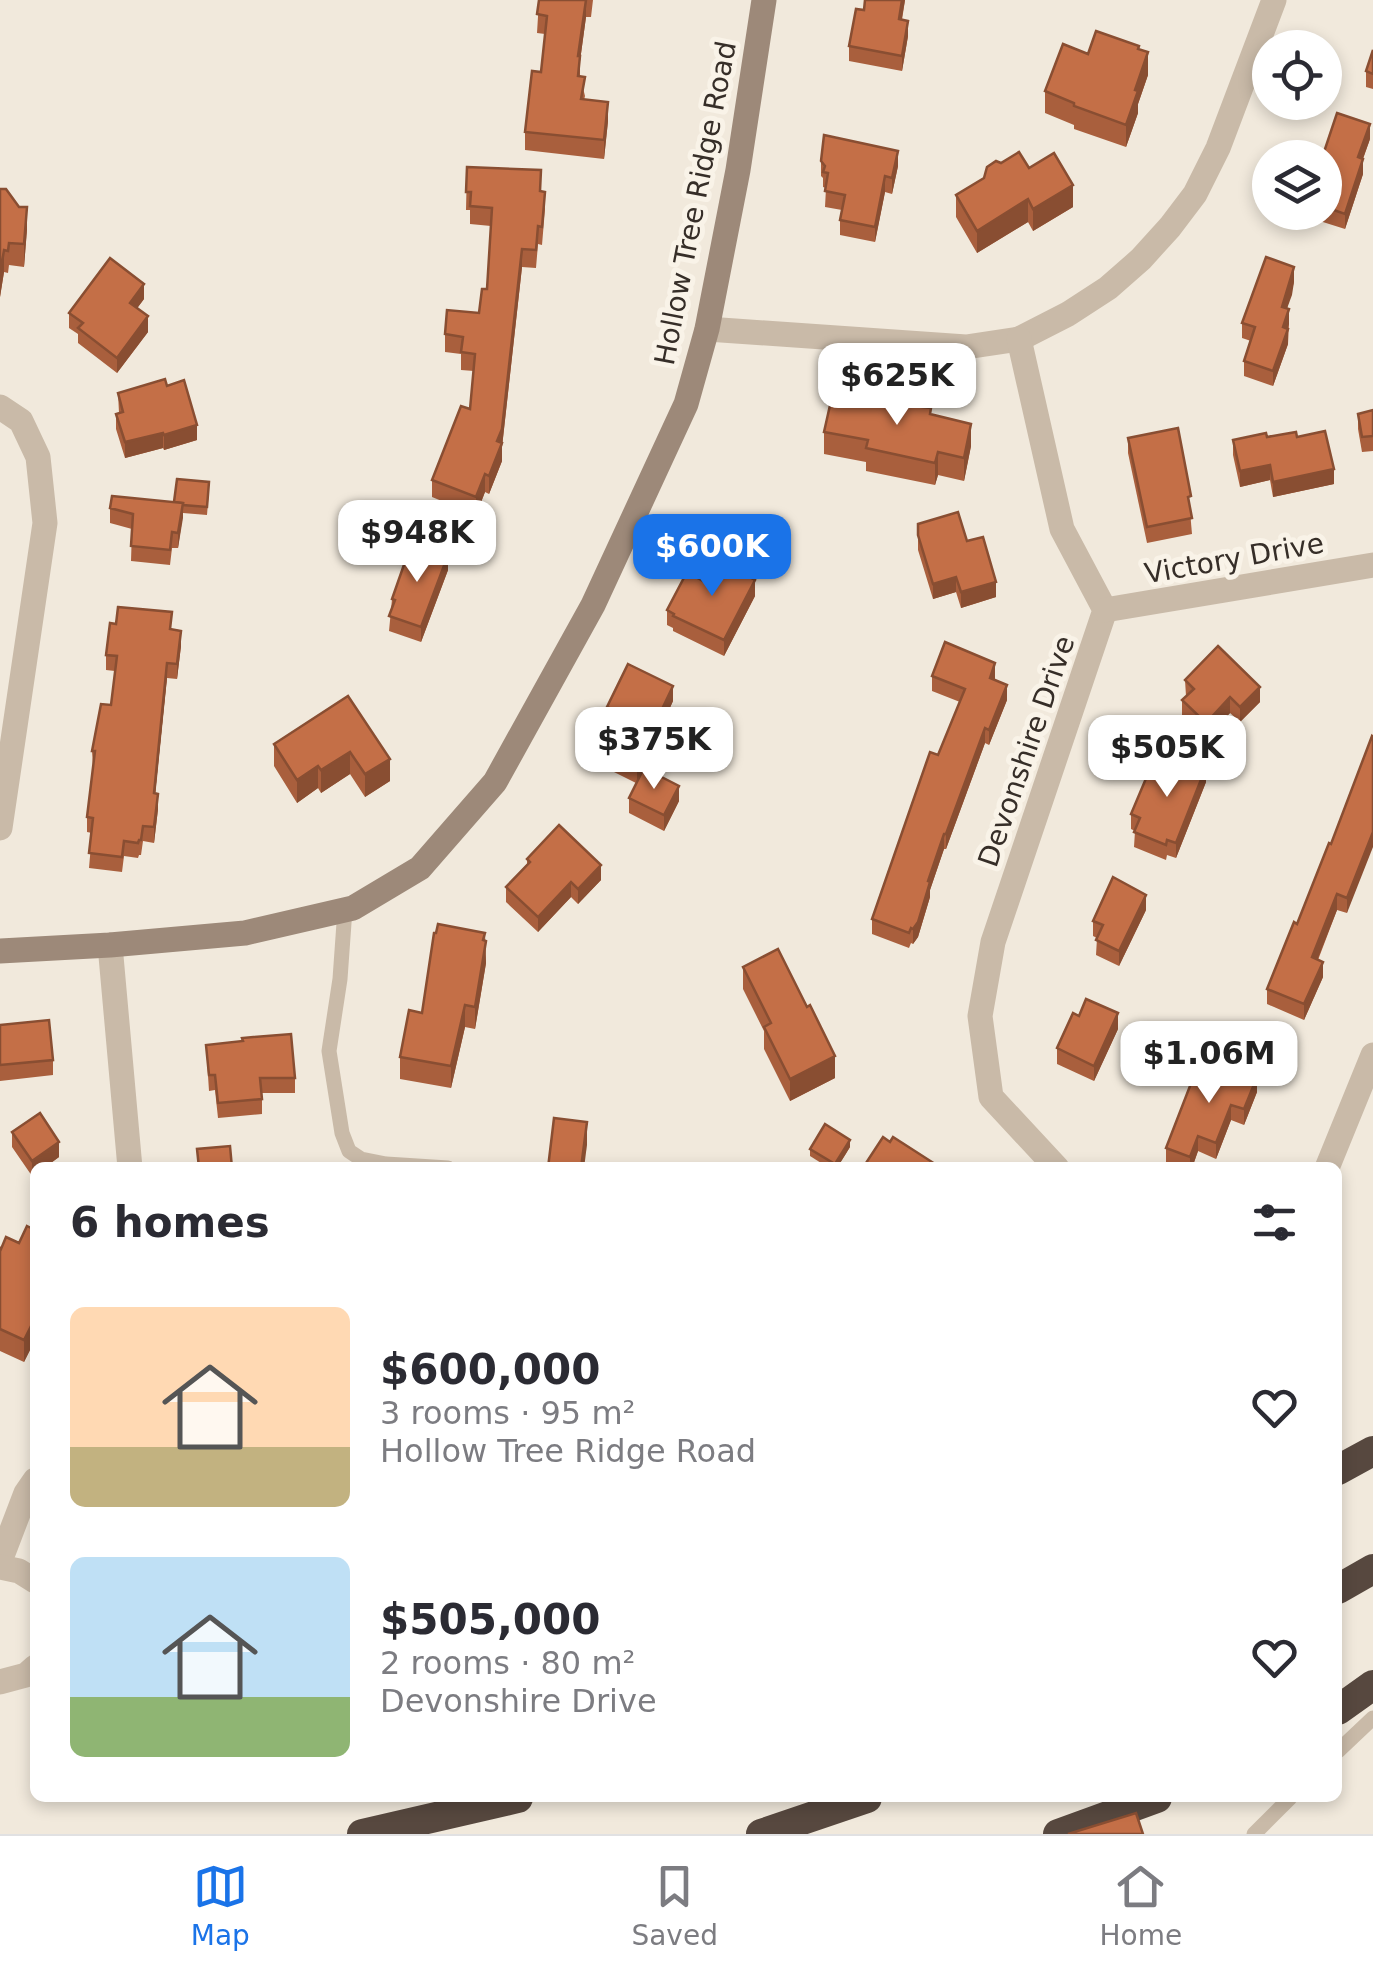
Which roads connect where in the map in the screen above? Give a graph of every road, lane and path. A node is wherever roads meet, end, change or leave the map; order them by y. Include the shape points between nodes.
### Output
1 (764, 0) edge
2 (1274, 0) edge
3 (707, 328) junction
4 (1019, 339) junction
5 (0, 407) edge
6 (1373, 565) edge
7 (1105, 610) junction
8 (0, 828) edge
9 (346, 910) junction
10 (110, 945) junction
11 (0, 951) edge
12 (1373, 1055) edge
13 (129, 1162) edge
14 (376, 1162) edge
15 (1051, 1162) edge
16 (1328, 1162) edge
17 (1373, 1451) edge
18 (1342, 1468) edge
19 (30, 1487) edge
20 (0, 1564) edge
21 (1373, 1569) edge
22 (30, 1578) edge
23 (1342, 1587) edge
24 (30, 1671) edge
25 (0, 1682) edge
26 (1373, 1685) edge
27 (1342, 1707) edge
28 (1373, 1718) edge
29 (1342, 1747) edge
30 (501, 1802) edge
31 (855, 1802) edge
32 (1146, 1802) edge
33 (1286, 1802) edge
34 (362, 1834) edge
35 (761, 1834) edge
36 (1058, 1834) edge
37 (1254, 1834) edge

1 - 3 main road, Hollow Tree Ridge Road
2 - 4 street via 1195,194 1108,288
3 - 4 street via 966,346
3 - 9 main road, Hollow Tree Ridge Road via 686,404 593,605 495,782 420,868
4 - 7 street, Devonshire Drive via 1062,529
5 - 8 street via 21,421 38,458 45,523
6 - 7 street, Victory Drive
7 - 15 street, Devonshire Drive via 993,942 980,1016 990,1097
9 - 10 main road, Hollow Tree Ridge Road via 246,933
9 - 14 lane via 329,1051 349,1151
10 - 11 main road, Hollow Tree Ridge Road
10 - 13 street
12 - 16 street
17 - 18 highway
19 - 20 street
20 - 22 street
21 - 23 highway
24 - 25 street
26 - 27 highway
28 - 29 lane
30 - 34 highway
31 - 35 highway
32 - 36 highway
33 - 37 lane

